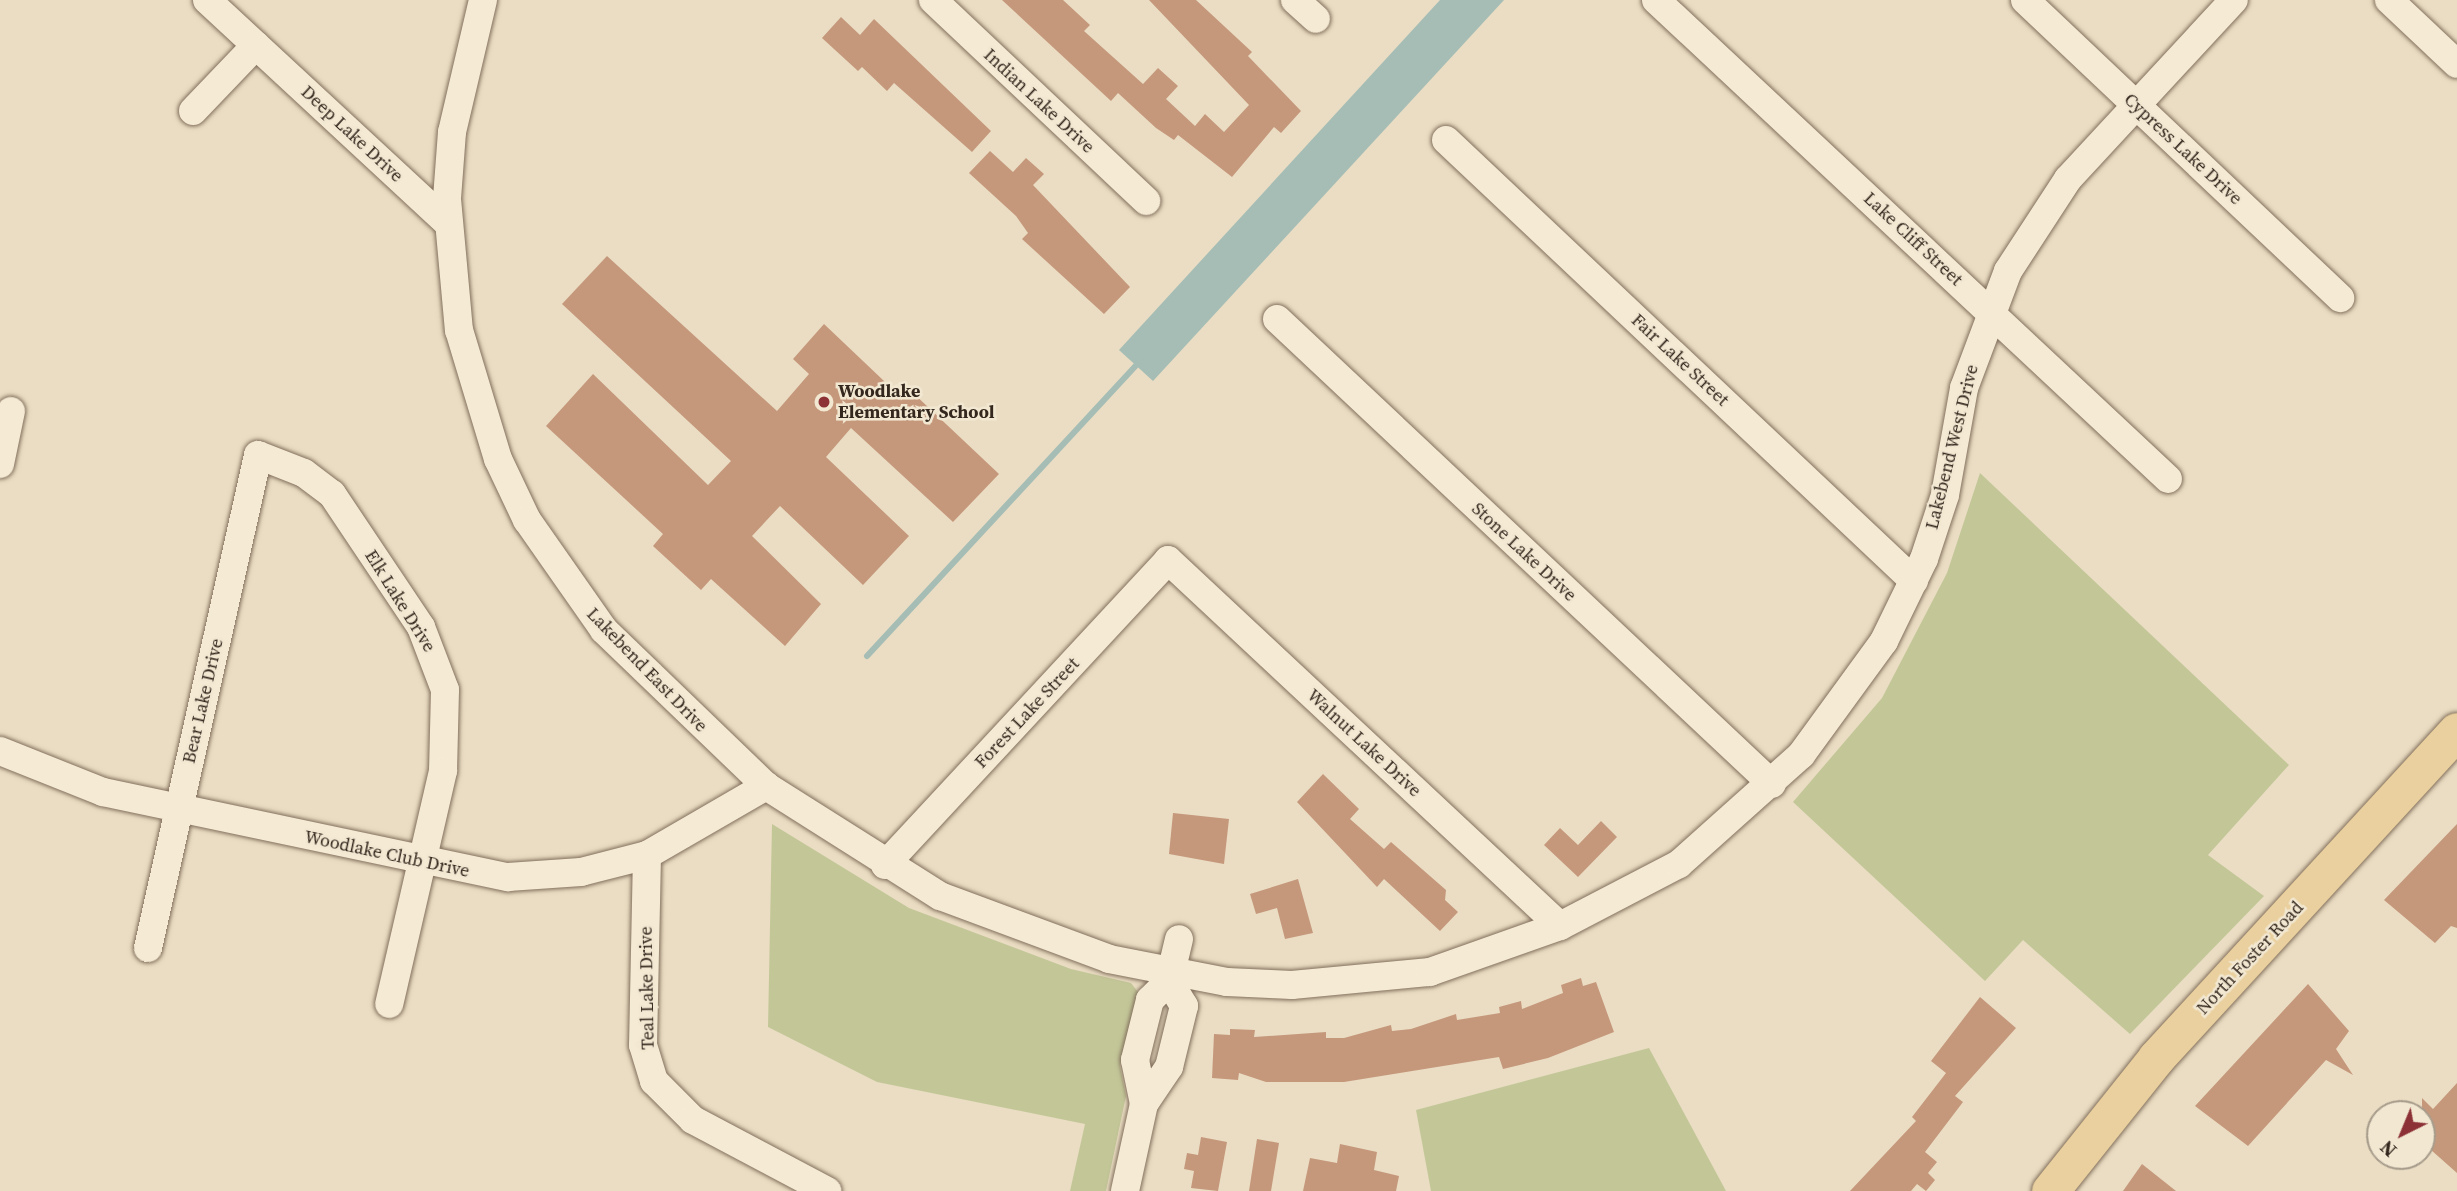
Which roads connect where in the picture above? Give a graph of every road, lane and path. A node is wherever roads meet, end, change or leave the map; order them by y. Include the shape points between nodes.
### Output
1 (207, 0) edge
2 (483, 0) edge
3 (933, 0) edge
4 (1295, 0) edge
5 (1657, 0) edge
6 (2025, 0) edge
7 (2234, 0) edge
8 (2389, 0) edge
9 (1316, 19) dead end
10 (256, 45) junction
11 (2457, 64) edge
12 (2136, 105) junction
13 (193, 111) dead end
14 (1446, 140) dead end
15 (1146, 201) dead end
16 (448, 223) junction
17 (2340, 298) dead end
18 (1989, 311) junction
19 (1277, 319) dead end
20 (11, 411) dead end
21 (258, 455) joint
22 (0, 464) edge
23 (2168, 479) dead end
24 (1168, 560) joint
25 (1914, 581) junction
26 (2457, 731) edge
27 (0, 751) edge
28 (1772, 784) junction
29 (766, 786) junction
30 (179, 809) junction
31 (647, 855) junction
32 (423, 862) junction
33 (885, 866) junction
34 (1559, 926) junction
35 (1178, 939) dead end
36 (148, 948) dead end
37 (1170, 976) junction
38 (389, 1004) dead end
39 (827, 1191) edge
40 (1125, 1191) edge
41 (2050, 1191) edge

1 - 10 street, Deep Lake Drive
2 - 16 street, Lakebend East Drive via 452,132
3 - 15 street, Indian Lake Drive
4 - 9 street
5 - 18 street, Lake Cliff Street
6 - 12 street, Cypress Lake Drive
7 - 12 street, Lakebend West Drive
8 - 11 street
10 - 13 street
10 - 16 street, Deep Lake Drive
12 - 17 street, Cypress Lake Drive
12 - 18 street, Lakebend West Drive via 2035,223
14 - 25 street, Fair Lake Street
16 - 29 street, Lakebend East Drive via 459,330 475,396 527,520 604,630
18 - 23 street, Lake Cliff Street
18 - 25 street, Lakebend West Drive via 1964,388 1945,495
19 - 28 street, Stone Lake Drive
20 - 22 street
21 - 30 street, Bear Lake Drive
21 - 32 street, Elk Lake Drive via 304,473 332,494 433,651 448,731
24 - 33 street, Forest Lake Street
24 - 34 street, Walnut Lake Drive
25 - 28 street, Lakebend West Drive via 1845,700
26 - 41 main road, North Foster Road via 2156,1058
27 - 30 street, Woodlake Club Drive via 59,778
28 - 34 street, Lakebend West Drive via 1679,864
29 - 31 street, Woodlake Club Drive
29 - 33 street, Lakebend East Drive
30 - 32 street, Woodlake Club Drive
30 - 36 street, Bear Lake Drive
31 - 32 street, Woodlake Club Drive via 544,877
31 - 39 street, Teal Lake Drive via 643,1045 654,1081 693,1120
32 - 38 street, Elk Lake Drive
33 - 37 street, Lakebend West Drive via 1023,932
34 - 37 street, Lakebend West Drive via 1430,972 1360,981 1227,982
35 - 37 street
37 - 40 street via 1150,1000 1135,1060 1144,1104

